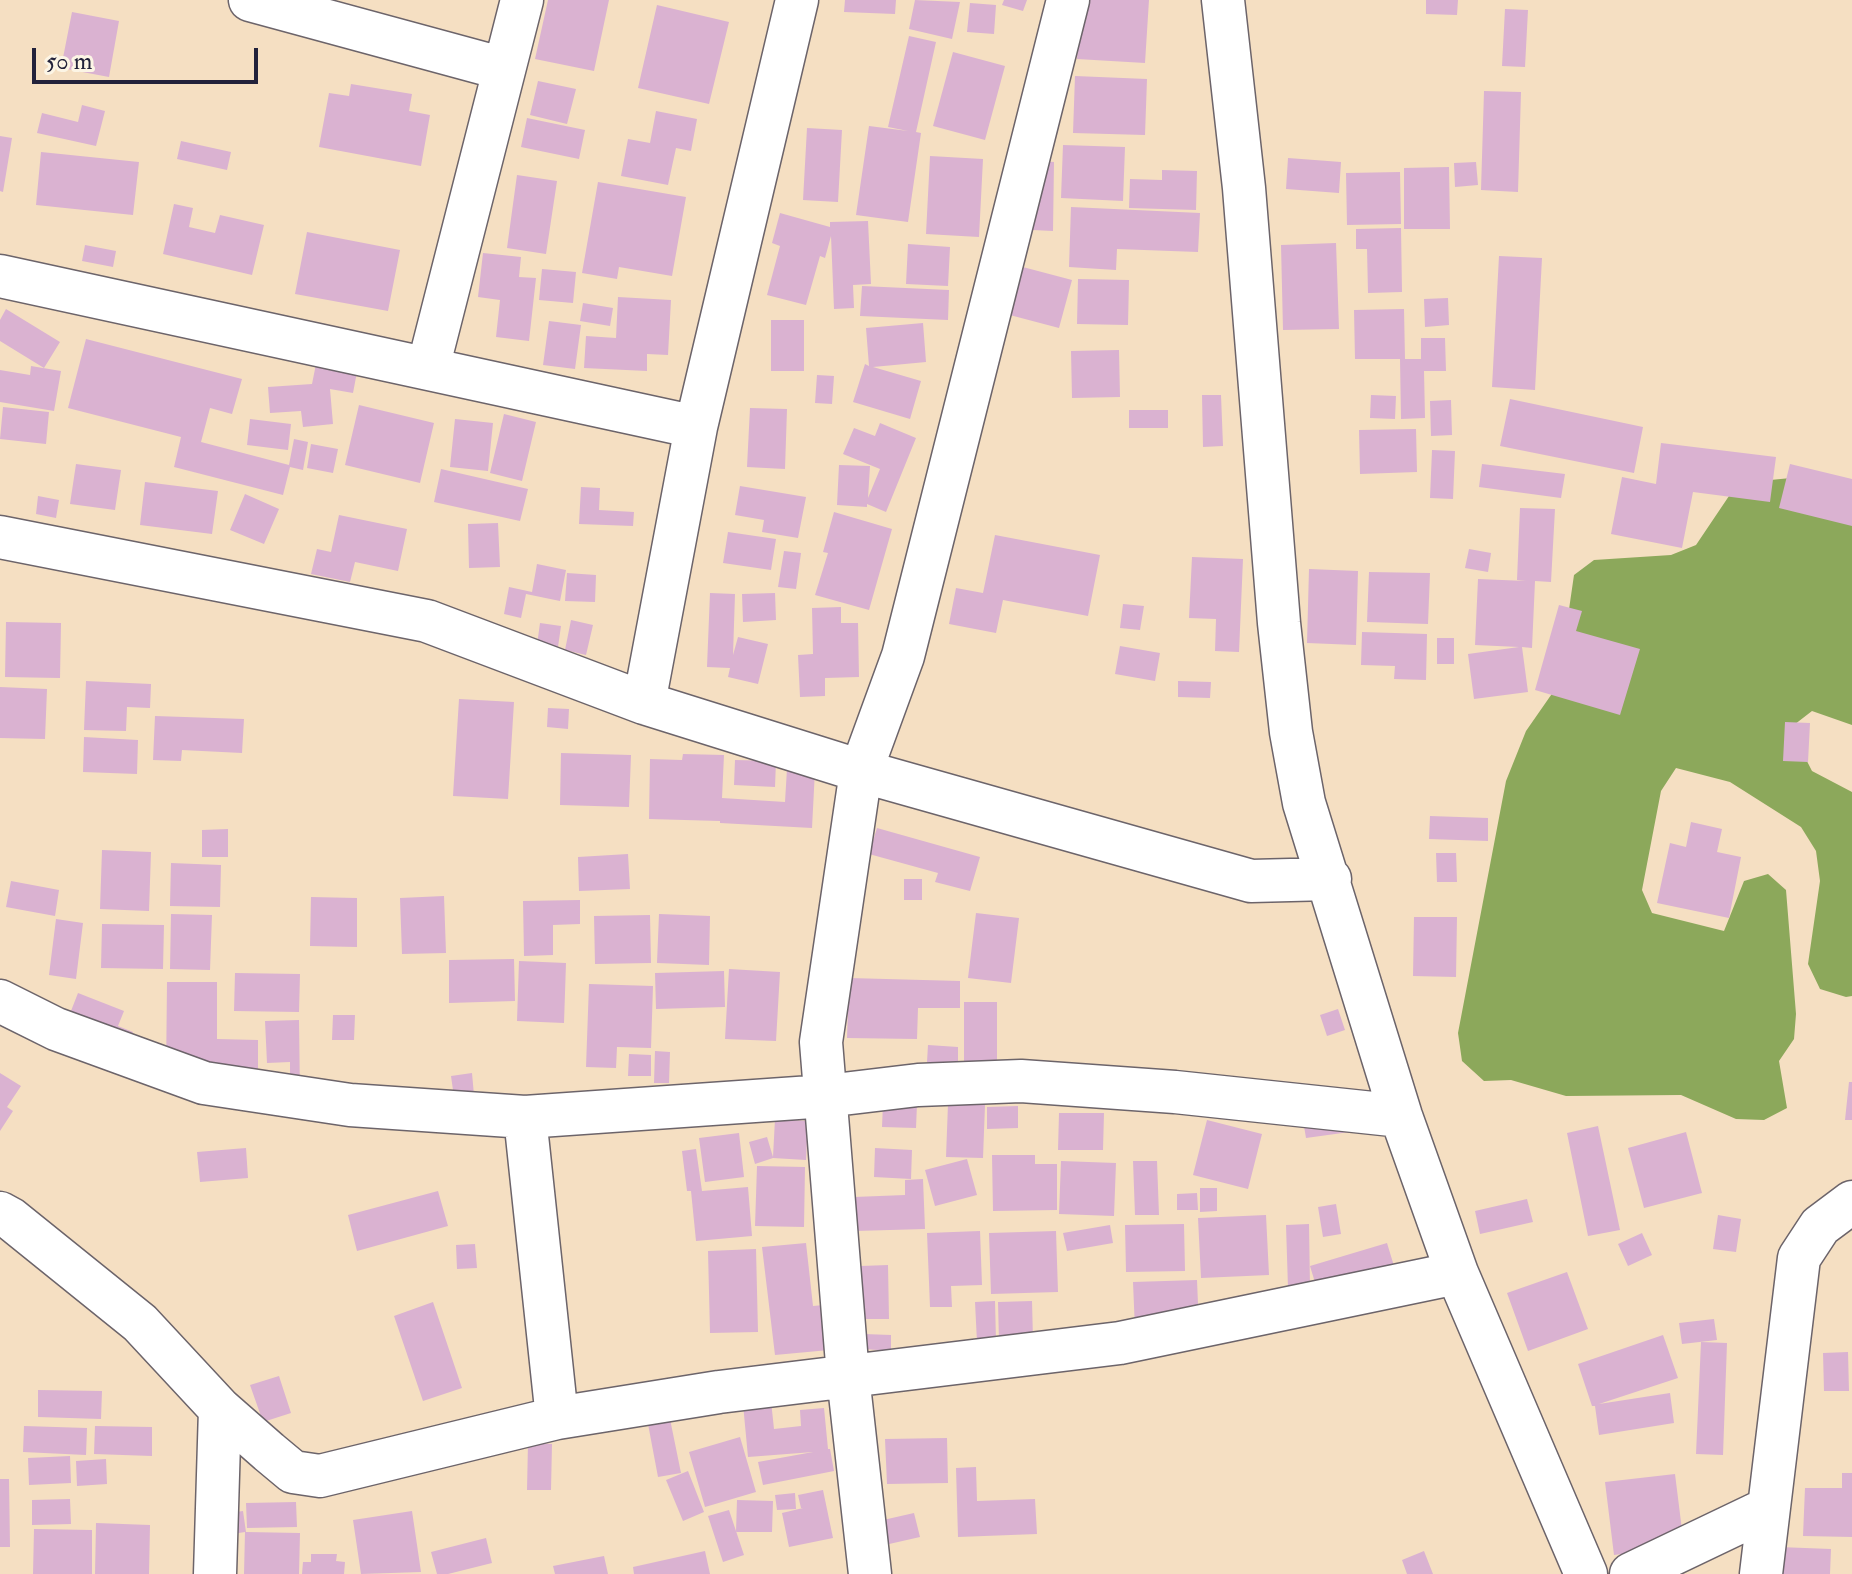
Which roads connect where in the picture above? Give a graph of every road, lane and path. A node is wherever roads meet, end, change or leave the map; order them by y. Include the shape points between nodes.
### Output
1 (250, 0) edge
2 (522, 0) edge
3 (797, 0) edge
4 (1068, 0) edge
5 (1223, 0) edge
6 (504, 69) junction
7 (0, 276) edge
8 (428, 368) junction
9 (696, 427) junction
10 (0, 537) edge
11 (644, 703) junction
12 (861, 771) junction
13 (1330, 879) junction
14 (0, 1001) edge
15 (826, 1096) junction
16 (1401, 1116) junction
17 (525, 1117) junction
18 (1852, 1202) edge
19 (0, 1213) edge
20 (1457, 1273) junction
21 (848, 1376) junction
22 (220, 1409) junction
23 (557, 1418) junction
24 (1767, 1509) junction
25 (215, 1574) edge
26 (870, 1574) edge
27 (1586, 1574) edge
28 (1631, 1574) edge
29 (1761, 1574) edge

1 - 6 street
2 - 6 street
3 - 9 street
4 - 12 street via 903,656
5 - 13 street via 1291,732 1304,803
6 - 8 street
7 - 8 street
8 - 9 street
9 - 11 street
10 - 11 street via 427,621
11 - 12 street
12 - 13 street via 1251,881
12 - 15 street via 821,1042
13 - 16 street
14 - 17 street via 56,1029 204,1083 350,1105
15 - 16 street via 1021,1081
15 - 17 street
15 - 21 street
16 - 20 street
17 - 23 street
18 - 24 street via 1820,1226 1799,1258
19 - 22 street via 140,1323
20 - 21 street via 1120,1343
20 - 27 street
21 - 23 street
21 - 26 street
22 - 23 street via 293,1472 320,1476
22 - 25 street
24 - 28 street
24 - 29 street

